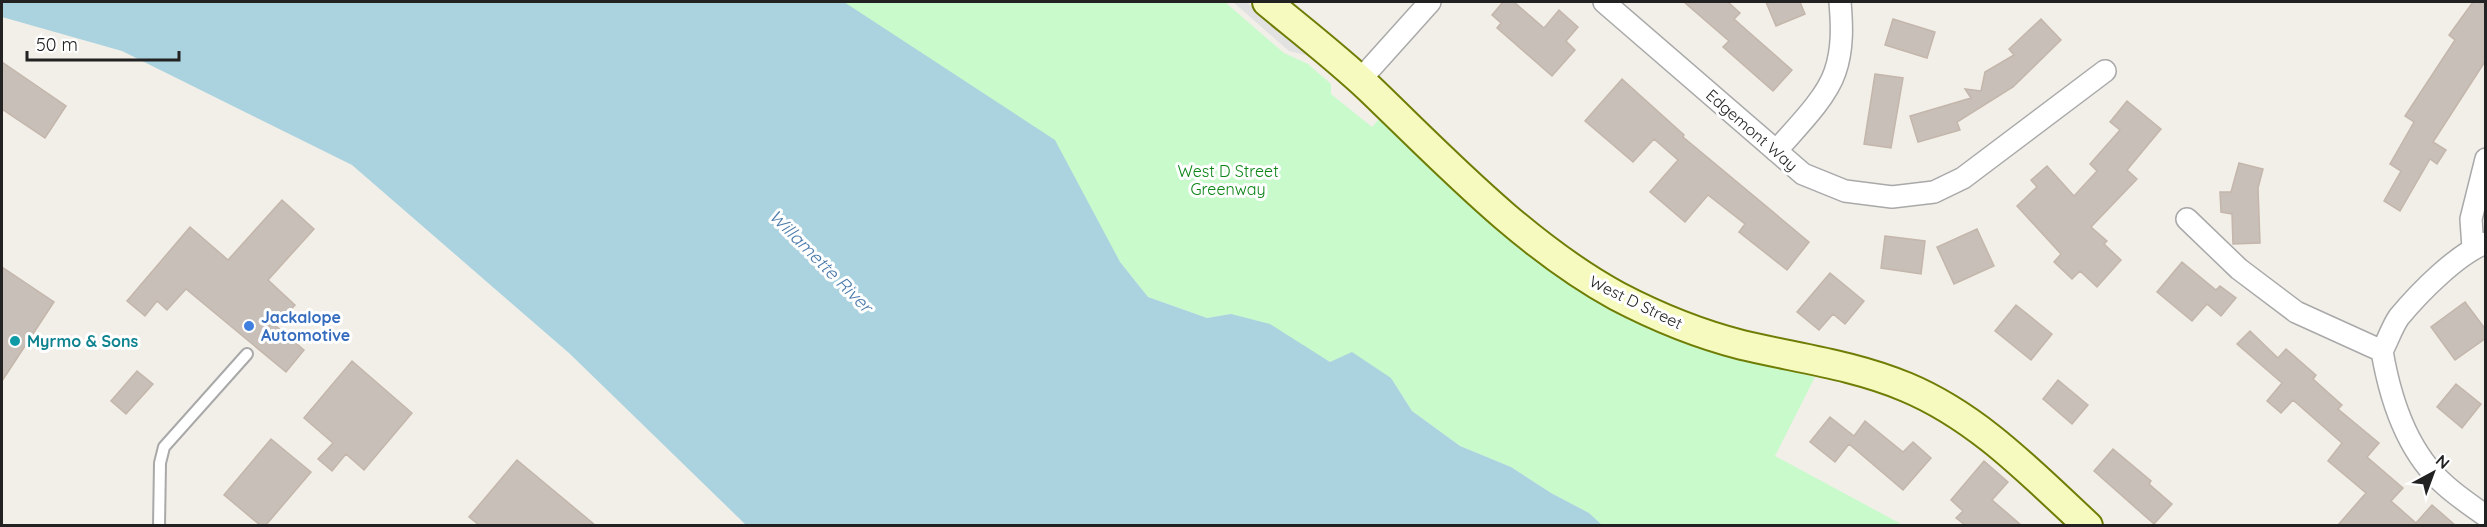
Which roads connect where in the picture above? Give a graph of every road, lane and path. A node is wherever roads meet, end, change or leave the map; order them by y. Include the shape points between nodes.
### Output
1 (1267, 2) edge
2 (1430, 2) edge
3 (1604, 2) edge
4 (1840, 2) edge
5 (2105, 71) dead end
6 (1360, 80) junction
7 (1776, 152) junction
8 (2486, 159) edge
9 (2187, 219) dead end
10 (2480, 245) edge
11 (2382, 351) junction
12 (247, 354) dead end
13 (2486, 516) edge
14 (159, 525) edge
15 (2088, 525) edge

1 - 6 street, West D Street
2 - 6 street
3 - 7 street, Edgemont Way
4 - 7 street via 1842,34 1835,73
5 - 7 street, Edgemont Way via 1963,178 1934,192 1892,197 1845,191 1803,174
6 - 15 street, West D Street via 1505,215 1576,271 1672,322 1740,344 1855,370 1907,388 1960,416 2002,447
8 - 10 street via 2470,219
9 - 11 street via 2239,269 2296,312
10 - 11 street via 2423,292 2398,319
11 - 13 street via 2401,420 2418,451 2443,483
12 - 14 lane via 164,447

